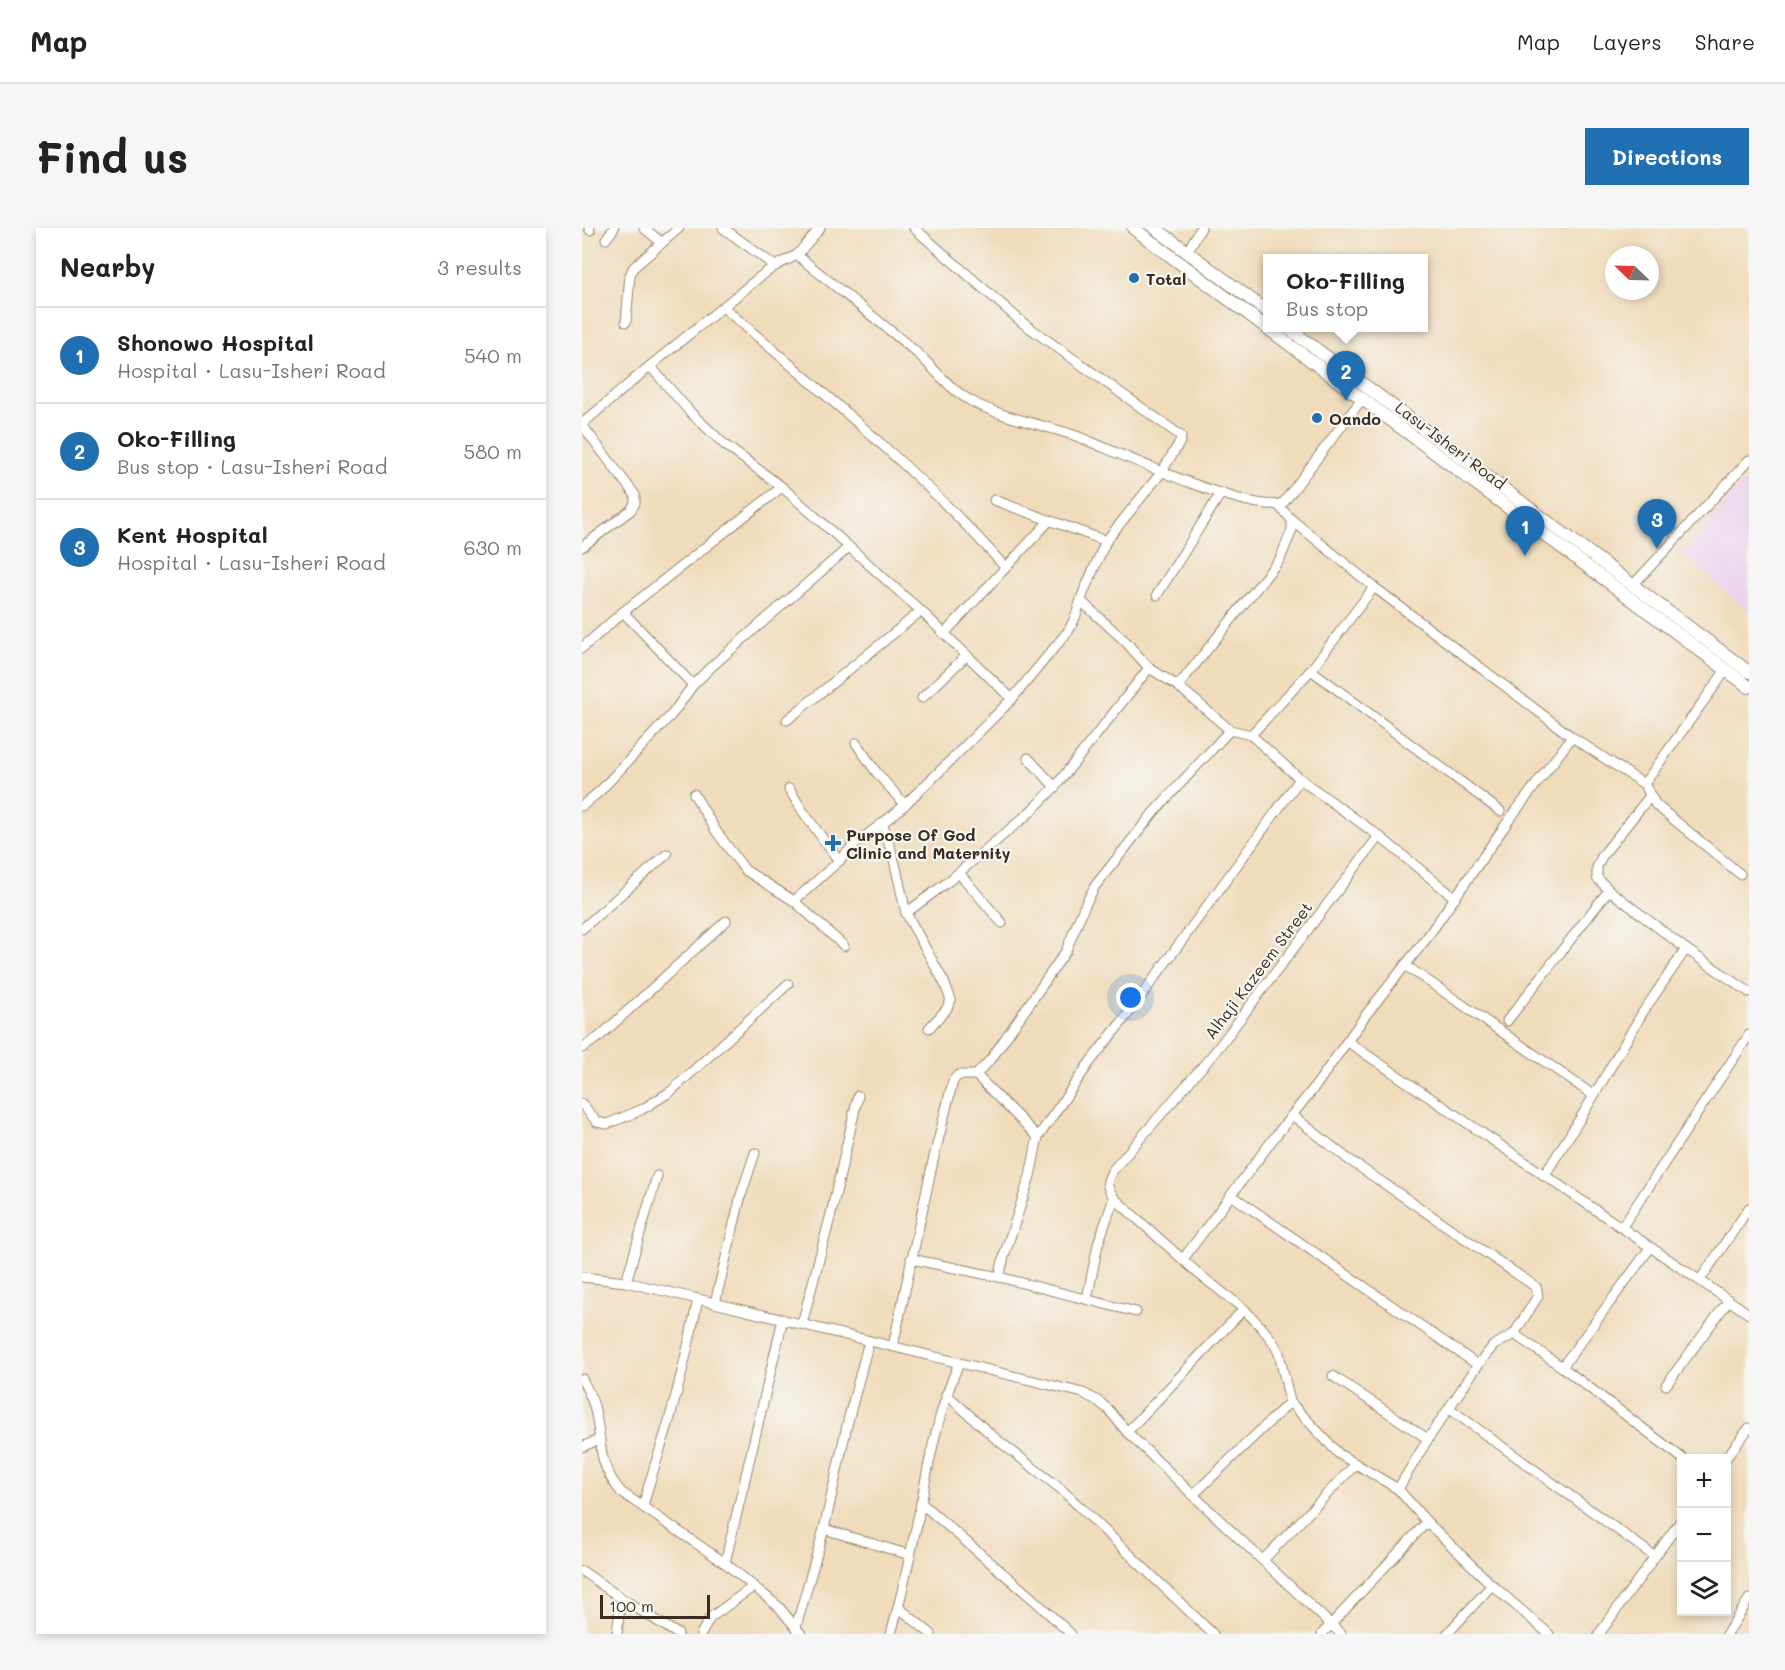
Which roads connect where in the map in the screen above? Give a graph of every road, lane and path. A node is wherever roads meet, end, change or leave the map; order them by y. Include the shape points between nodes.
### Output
1 (614, 228) edge
2 (644, 228) edge
3 (679, 228) edge
4 (723, 228) edge
5 (820, 228) edge
6 (914, 228) edge
7 (1133, 228) edge
8 (1155, 228) edge
9 (1201, 228) edge
10 (606, 239) dead end
11 (662, 243) junction
12 (1187, 252) junction
13 (797, 255) junction
14 (775, 266) junction
15 (723, 307) junction
16 (1263, 308) edge
17 (626, 322) dead end
18 (1263, 325) edge
19 (1272, 332) edge
20 (1295, 332) edge
21 (650, 366) junction
22 (1362, 399) junction
23 (582, 424) edge
24 (1749, 460) edge
25 (1161, 473) junction
26 (782, 487) junction
27 (1221, 493) junction
28 (994, 500) dead end
29 (1278, 506) junction
30 (1292, 520) junction
31 (1049, 521) junction
32 (1106, 541) junction
33 (582, 547) edge
34 (849, 547) junction
35 (1005, 567) junction
36 (1633, 585) junction
37 (1374, 586) junction
38 (1157, 595) dead end
39 (1081, 601) junction
40 (921, 611) junction
41 (623, 612) junction
42 (944, 634) junction
43 (582, 648) edge
44 (967, 655) junction
45 (1149, 668) junction
46 (1311, 670) junction
47 (1726, 670) junction
48 (1749, 672) edge
49 (693, 685) junction
50 (1178, 686) junction
51 (1749, 687) edge
52 (922, 698) dead end
53 (1012, 699) junction
54 (787, 720) dead end
55 (1230, 730) junction
56 (1251, 735) junction
57 (1572, 737) junction
58 (856, 743) dead end
59 (1028, 758) dead end
60 (1300, 779) junction
61 (1644, 784) junction
62 (1055, 787) junction
63 (789, 789) dead end
64 (694, 794) dead end
65 (1650, 796) junction
66 (905, 805) junction
67 (582, 806) edge
68 (1500, 811) dead end
69 (883, 824) junction
70 (1379, 836) junction
71 (667, 854) dead end
72 (839, 861) junction
73 (959, 873) junction
74 (1740, 874) dead end
75 (1609, 890) junction
76 (1455, 898) junction
77 (795, 901) junction
78 (906, 913) junction
79 (726, 921) dead end
80 (1002, 923) dead end
81 (582, 929) edge
82 (844, 946) dead end
83 (1686, 949) junction
84 (1405, 965) junction
85 (789, 984) dead end
86 (1749, 992) edge
87 (1507, 1021) dead end
88 (929, 1028) dead end
89 (1749, 1035) edge
90 (1348, 1042) junction
91 (582, 1048) edge
92 (976, 1075) junction
93 (1593, 1095) junction
94 (858, 1096) dead end
95 (582, 1104) edge
96 (1292, 1115) junction
97 (1038, 1137) junction
98 (755, 1152) dead end
99 (657, 1176) dead end
100 (1544, 1176) junction
101 (1231, 1195) junction
102 (1114, 1198) junction
103 (1749, 1208) edge
104 (1622, 1227) junction
105 (1650, 1248) junction
106 (911, 1259) junction
107 (1183, 1259) junction
108 (582, 1277) edge
109 (999, 1277) junction
110 (1700, 1280) junction
111 (626, 1282) junction
112 (698, 1299) junction
113 (1088, 1299) junction
114 (1729, 1300) junction
115 (715, 1303) junction
116 (1244, 1309) junction
117 (1136, 1312) dead end
118 (1749, 1314) edge
119 (783, 1319) junction
120 (802, 1324) junction
121 (1514, 1334) junction
122 (869, 1341) junction
123 (893, 1346) junction
124 (959, 1363) junction
125 (1478, 1365) junction
126 (1562, 1367) junction
127 (1333, 1376) dead end
128 (582, 1379) edge
129 (1666, 1385) dead end
130 (946, 1394) junction
131 (1290, 1402) junction
132 (1450, 1409) junction
133 (1749, 1429) edge
134 (1127, 1432) junction
135 (600, 1439) junction
136 (1428, 1439) junction
137 (582, 1447) edge
138 (1677, 1454) edge
139 (1729, 1454) edge
140 (1356, 1464) junction
141 (1398, 1489) junction
142 (1193, 1495) junction
143 (921, 1503) junction
144 (643, 1507) junction
145 (1427, 1522) junction
146 (1677, 1526) edge
147 (824, 1529) junction
148 (910, 1555) junction
149 (1654, 1557) junction
150 (1263, 1560) junction
151 (725, 1563) junction
152 (582, 1572) edge
153 (1492, 1585) junction
154 (753, 1586) junction
155 (621, 1598) junction
156 (1749, 1599) edge
157 (898, 1606) junction
158 (1332, 1625) junction
159 (799, 1630) edge
160 (617, 1634) edge
161 (678, 1634) edge
162 (701, 1634) edge
163 (891, 1634) edge
164 (931, 1634) edge
165 (1071, 1634) edge
166 (1213, 1634) edge
167 (1322, 1634) edge
168 (1341, 1634) edge
169 (1447, 1634) edge
170 (1550, 1634) edge
171 (1599, 1634) edge
172 (1727, 1634) edge

1 - 10 street
2 - 11 street
3 - 11 street
4 - 14 street
5 - 13 street
6 - 25 street via 1023,323 1178,432 1180,442
7 - 18 main road, Lasu-Isheri Road
8 - 12 main road
9 - 12 street
11 - 17 street via 633,268
12 - 16 main road
13 - 14 street
13 - 25 street via 970,401 1078,437
14 - 15 street
15 - 21 street
15 - 35 street via 954,512
19 - 22 main road, Lasu-Isheri Road
20 - 36 main road, Lasu-Isheri Road
21 - 23 street
21 - 26 street via 725,445
22 - 29 street
22 - 47 main road, Lasu-Isheri Road
23 - 33 street via 635,495 631,510
24 - 36 street
25 - 27 street
25 - 32 street
26 - 34 street
26 - 41 street
27 - 29 street
27 - 38 street
28 - 31 street
29 - 30 street
30 - 37 street
30 - 50 street via 1293,530 1280,559
31 - 32 street
31 - 35 street
32 - 39 street
34 - 40 street
34 - 49 street
35 - 42 street
36 - 48 main road, Lasu-Isheri Road
37 - 46 street
37 - 57 street
39 - 45 street
39 - 53 street via 1069,630
40 - 42 street
40 - 54 street
41 - 43 street
41 - 49 street
42 - 44 street
44 - 52 street
44 - 53 street
45 - 50 street
45 - 62 street
46 - 56 street
46 - 68 street
47 - 51 main road, Lasu-Isheri Road
47 - 61 street
49 - 67 street via 673,713
50 - 55 street
53 - 66 street
55 - 56 street
55 - 92 street via 1154,812 1095,886 1066,951
56 - 60 street
57 - 61 street
57 - 76 street
58 - 66 street
59 - 62 street
60 - 70 street
60 - 97 street
61 - 65 street
62 - 73 street
63 - 72 street
64 - 77 street via 745,870
65 - 74 street via 1674,822
65 - 75 street via 1597,867 1597,878
66 - 69 street
69 - 72 street
69 - 78 street
70 - 76 street
70 - 102 street, Alhaji Kazeem Street via 1215,1052 1113,1170 1107,1188
71 - 81 street
72 - 77 street
73 - 78 street
73 - 80 street
75 - 83 street
75 - 87 street
76 - 84 street
77 - 82 street
78 - 88 street via 951,1000
79 - 91 street
83 - 86 street
83 - 93 street
84 - 90 street
84 - 93 street
85 - 95 street via 670,1092 641,1110 607,1124 597,1122
89 - 104 street
90 - 96 street
90 - 100 street
92 - 97 street
92 - 106 street via 958,1075 953,1081
93 - 100 street
94 - 120 street
96 - 101 street
96 - 121 street via 1348,1159 1536,1287 1538,1296
97 - 109 street
98 - 115 street
99 - 111 street
100 - 104 street
101 - 107 street
101 - 125 street
102 - 107 street
102 - 113 street via 1098,1244
103 - 110 street
104 - 105 street
105 - 110 street
105 - 126 street
106 - 109 street
106 - 123 street
107 - 116 street
108 - 111 street
109 - 113 street
110 - 114 street
111 - 112 street
112 - 115 street
112 - 144 street
113 - 117 street
114 - 118 street
114 - 129 street
115 - 119 street
116 - 131 street via 1276,1347
116 - 134 street
119 - 120 street
119 - 151 street
120 - 122 street
121 - 125 street via 1493,1346
121 - 126 street
122 - 123 street
122 - 147 street
123 - 124 street
124 - 130 street
124 - 134 street via 1083,1393 1109,1410
125 - 132 street
126 - 138 street
127 - 136 street
128 - 135 street via 595,1408
130 - 143 street
130 - 166 street via 1062,1490
131 - 140 street via 1339,1454
131 - 142 street
132 - 136 street
132 - 149 street
133 - 139 street
134 - 142 street
135 - 137 street
135 - 144 street via 609,1478
136 - 141 street
140 - 141 street
140 - 150 street
141 - 145 street
142 - 150 street
143 - 148 street
143 - 165 street
144 - 151 street
145 - 153 street
145 - 158 street
146 - 149 street
147 - 148 street
147 - 159 street
148 - 157 street
149 - 171 street
150 - 158 street
151 - 154 street
152 - 155 street
153 - 169 street
153 - 170 street
154 - 159 street
154 - 162 street via 710,1618
155 - 160 street
155 - 161 street
156 - 172 street
157 - 163 street
157 - 164 street
158 - 167 street
158 - 168 street

